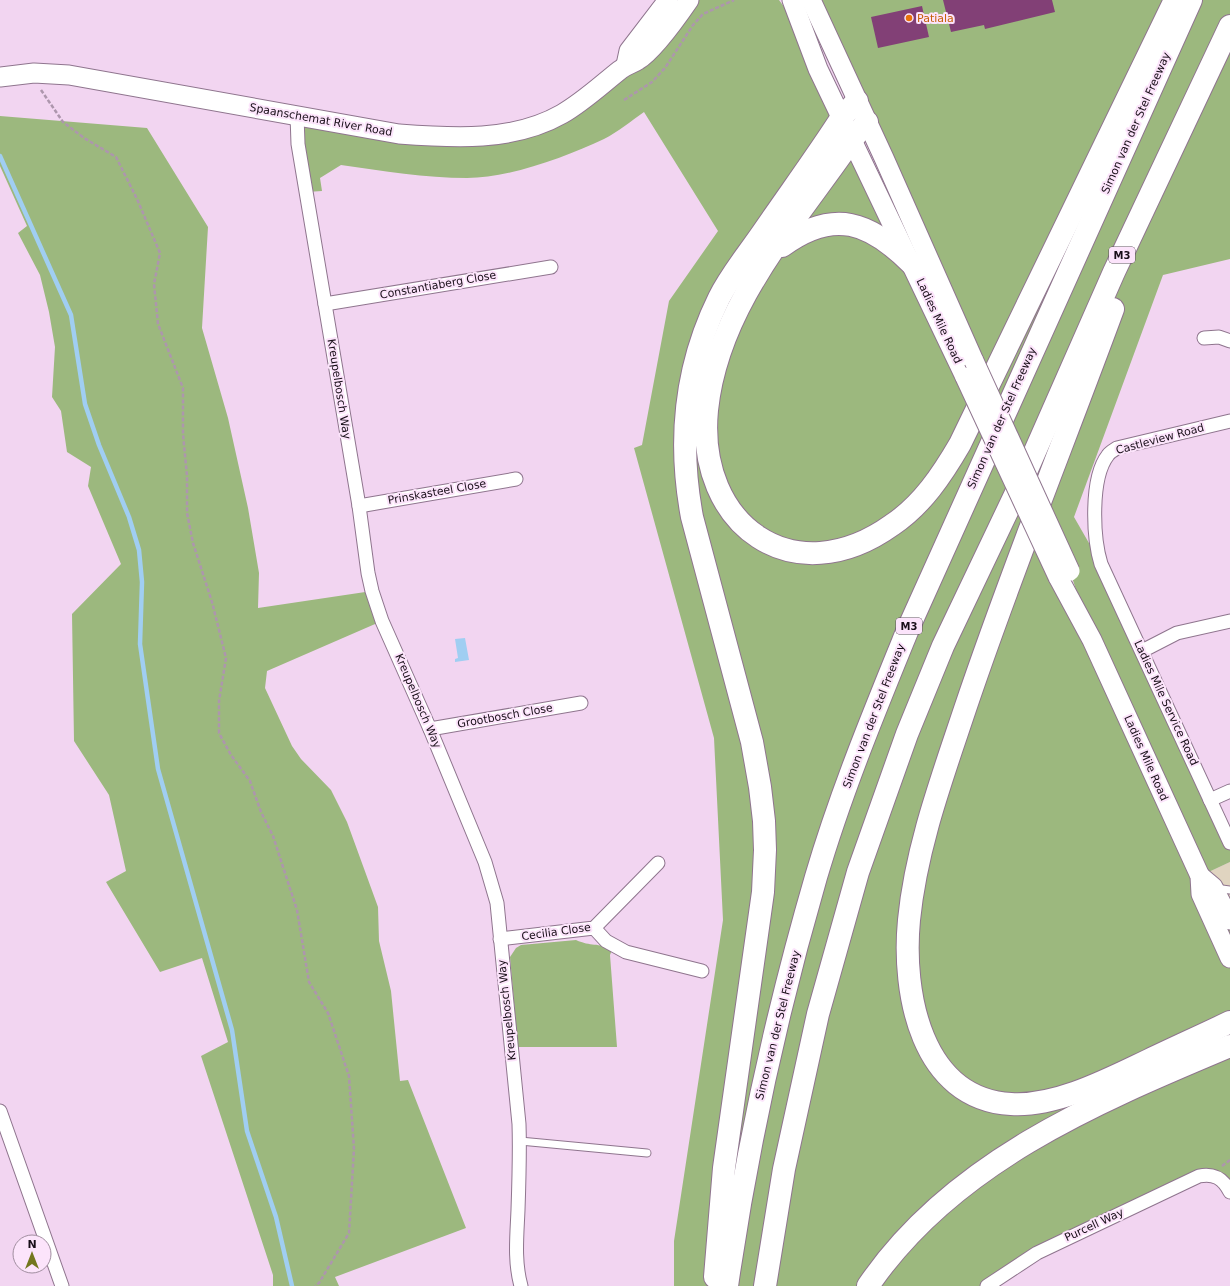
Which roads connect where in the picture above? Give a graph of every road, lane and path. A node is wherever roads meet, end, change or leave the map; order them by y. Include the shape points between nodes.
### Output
1 (668, 0) edge
2 (689, 0) edge
3 (699, 0) edge
4 (734, 0) edge
5 (779, 0) edge
6 (792, 0) edge
7 (811, 0) edge
8 (1175, 0) edge
9 (1191, 0) edge
10 (673, 22) junction
11 (1230, 26) edge
12 (807, 38) junction
13 (626, 65) junction
14 (0, 77) edge
15 (38, 86) dead end
16 (624, 100) dead end
17 (857, 101) junction
18 (297, 115) junction
19 (842, 117) junction
20 (867, 122) junction
21 (1179, 134) junction
22 (853, 138) junction
23 (772, 253) junction
24 (912, 264) junction
25 (550, 266) dead end
26 (325, 304) junction
27 (1204, 338) dead end
28 (1230, 341) edge
29 (1230, 421) edge
30 (516, 479) dead end
31 (359, 506) junction
32 (1101, 564) joint
33 (1064, 574) junction
34 (1230, 620) edge
35 (1142, 651) junction
36 (581, 703) dead end
37 (430, 729) junction
38 (1230, 790) edge
39 (1210, 800) junction
40 (1230, 843) edge
41 (658, 863) dead end
42 (1214, 885) edge
43 (1230, 919) edge
44 (594, 928) junction
45 (500, 939) junction
46 (1230, 958) edge
47 (702, 971) dead end
48 (1230, 1022) edge
49 (1230, 1046) edge
50 (0, 1111) edge
51 (4, 1140) edge
52 (520, 1141) junction
53 (647, 1153) dead end
54 (1230, 1192) edge
55 (62, 1286) edge
56 (315, 1286) edge
57 (521, 1286) edge
58 (715, 1286) edge
59 (727, 1286) edge
60 (765, 1286) edge
61 (868, 1286) edge
62 (987, 1286) edge

1 - 13 main road, Spaanschemat River Road via 630,51
2 - 10 main road, Spaanschemat River Road
3 - 10 main road
4 - 16 path via 703,14 665,68 652,82
5 - 12 main road
6 - 12 main road, Ladies Mile Road
7 - 17 main road, Ladies Mile Road
8 - 23 highway via 949,464 929,491 892,526 873,537 820,553 793,551 768,544 747,529 731,512 718,490 710,466 706,439 707,410 721,347 743,297
9 - 59 highway, Simon van der Stel Freeway / M3 via 908,628 870,722 816,876 782,999 743,1179
10 - 13 main road, Spaanschemat River Road via 639,60
11 - 21 highway, M3
12 - 19 main road, Ladies Mile Road via 818,69
13 - 18 main road, Spaanschemat River Road via 586,98 561,114 505,133 472,137 415,135
14 - 18 main road, Spaanschemat River Road via 34,73 69,74
15 - 56 path via 63,122 116,157 160,253 154,284 158,324 183,388 188,513 193,543 226,658 219,701 219,732 231,755 250,781 273,836 297,910 309,982 328,1013 349,1076 354,1149 349,1233 319,1284
17 - 19 highway
17 - 20 main road, Ladies Mile Road
18 - 26 street, Kreupelbosch Way via 298,144
19 - 22 main road, Ladies Mile Road
19 - 58 highway via 719,297 698,350 687,408 684,441 687,491 752,742 760,787 765,850 763,892 724,1168
20 - 22 highway
20 - 33 main road, Ladies Mile Road, bridge via 974,361
21 - 48 highway via 978,672 934,806 913,890 909,922 910,983 920,1033 932,1057 968,1092 1010,1104 1036,1103 1066,1096
21 - 60 highway, M3 via 1114,272 1022,480 943,646 879,812 858,872 818,1014 784,1169
22 - 23 highway
22 - 24 main road, Ladies Mile Road
23 - 24 highway via 809,230 844,223 881,238 895,247
24 - 33 main road, Ladies Mile Road, bridge via 965,377
25 - 26 street, Constantiaberg Close
26 - 31 street, Kreupelbosch Way
27 - 28 street via 1219,337
29 - 32 street, Castleview Road via 1117,448 1108,454 1101,466 1097,482 1095,540
30 - 31 street, Prinskasteel Close
31 - 37 street, Kreupelbosch Way via 372,591 382,620
32 - 35 street, Ladies Mile Service Road
33 - 42 main road, Ladies Mile Road via 1092,640
34 - 35 street via 1177,634
35 - 39 street, Ladies Mile Service Road
36 - 37 street, Grootbosch Close
37 - 45 street, Kreupelbosch Way via 492,882 497,903
38 - 39 street
39 - 40 street, Ladies Mile Service Road
41 - 44 street, Cecilia Close
42 - 43 main road, Ladies Mile Road
42 - 46 main road, Ladies Mile Road via 1201,894
44 - 45 street, Cecilia Close
44 - 47 street via 606,941 626,952
45 - 52 street, Kreupelbosch Way
49 - 61 highway via 1057,1124 986,1168 910,1235
50 - 51 street
51 - 55 street
52 - 53 lane
52 - 57 street, Kreupelbosch Way via 516,1246 517,1272
54 - 62 street, Purcell Way via 1221,1179 1214,1175 1198,1176 1037,1253

